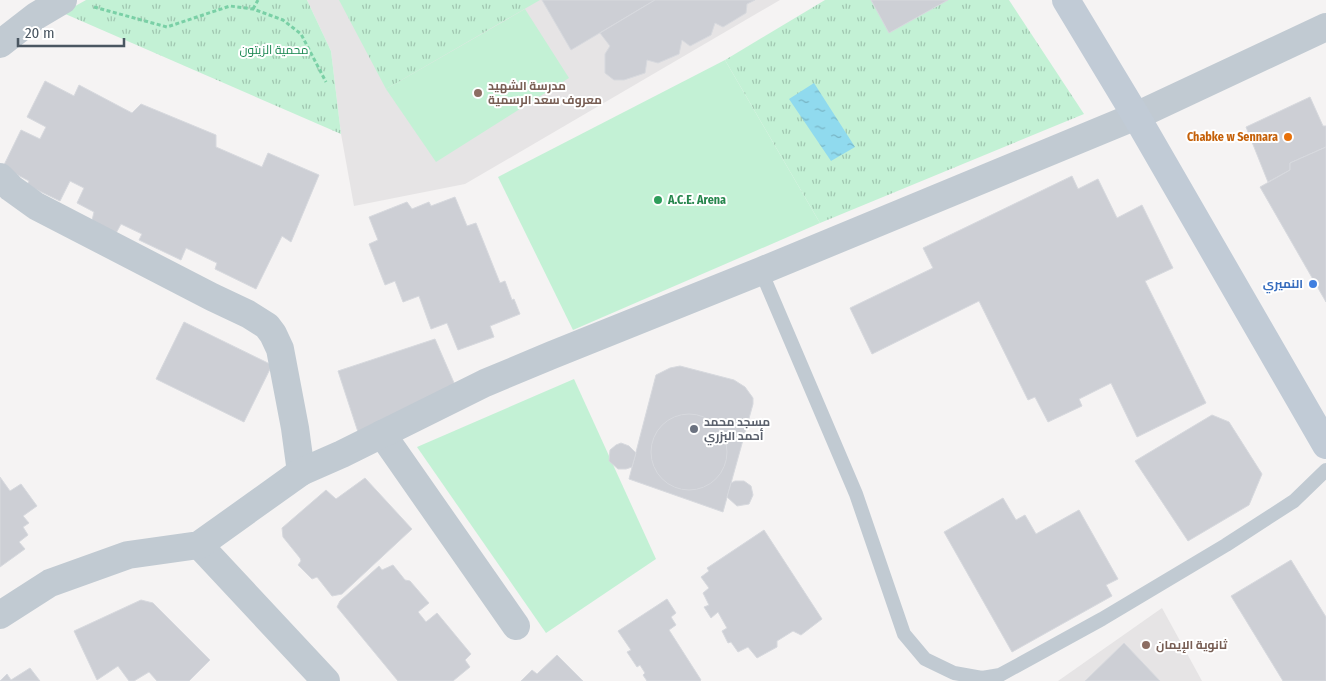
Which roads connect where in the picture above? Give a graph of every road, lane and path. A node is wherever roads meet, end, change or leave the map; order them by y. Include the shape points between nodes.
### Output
1 (62, 0) edge
2 (258, 0) edge
3 (1066, 0) edge
4 (89, 6) dead end
5 (253, 9) junction
6 (1326, 27) edge
7 (0, 44) edge
8 (326, 82) dead end
9 (1136, 116) junction
10 (0, 177) edge
11 (761, 271) junction
12 (382, 434) junction
13 (1326, 445) edge
14 (1326, 470) edge
15 (301, 472) junction
16 (199, 545) junction
17 (0, 615) edge
18 (516, 626) dead end
19 (326, 681) edge

1 - 7 street
2 - 5 path
3 - 9 street
4 - 5 path via 167,27 230,6
5 - 8 path via 283,20 301,34
6 - 9 street
9 - 11 street
9 - 13 street
10 - 15 street via 36,206 266,326 280,349
11 - 12 street via 552,354
11 - 14 lane via 856,494 904,634 925,659 954,673 982,678 1000,675 1102,619 1226,544 1294,501
12 - 15 street
12 - 18 street
15 - 16 street
16 - 17 street via 128,555 50,583
16 - 19 street

